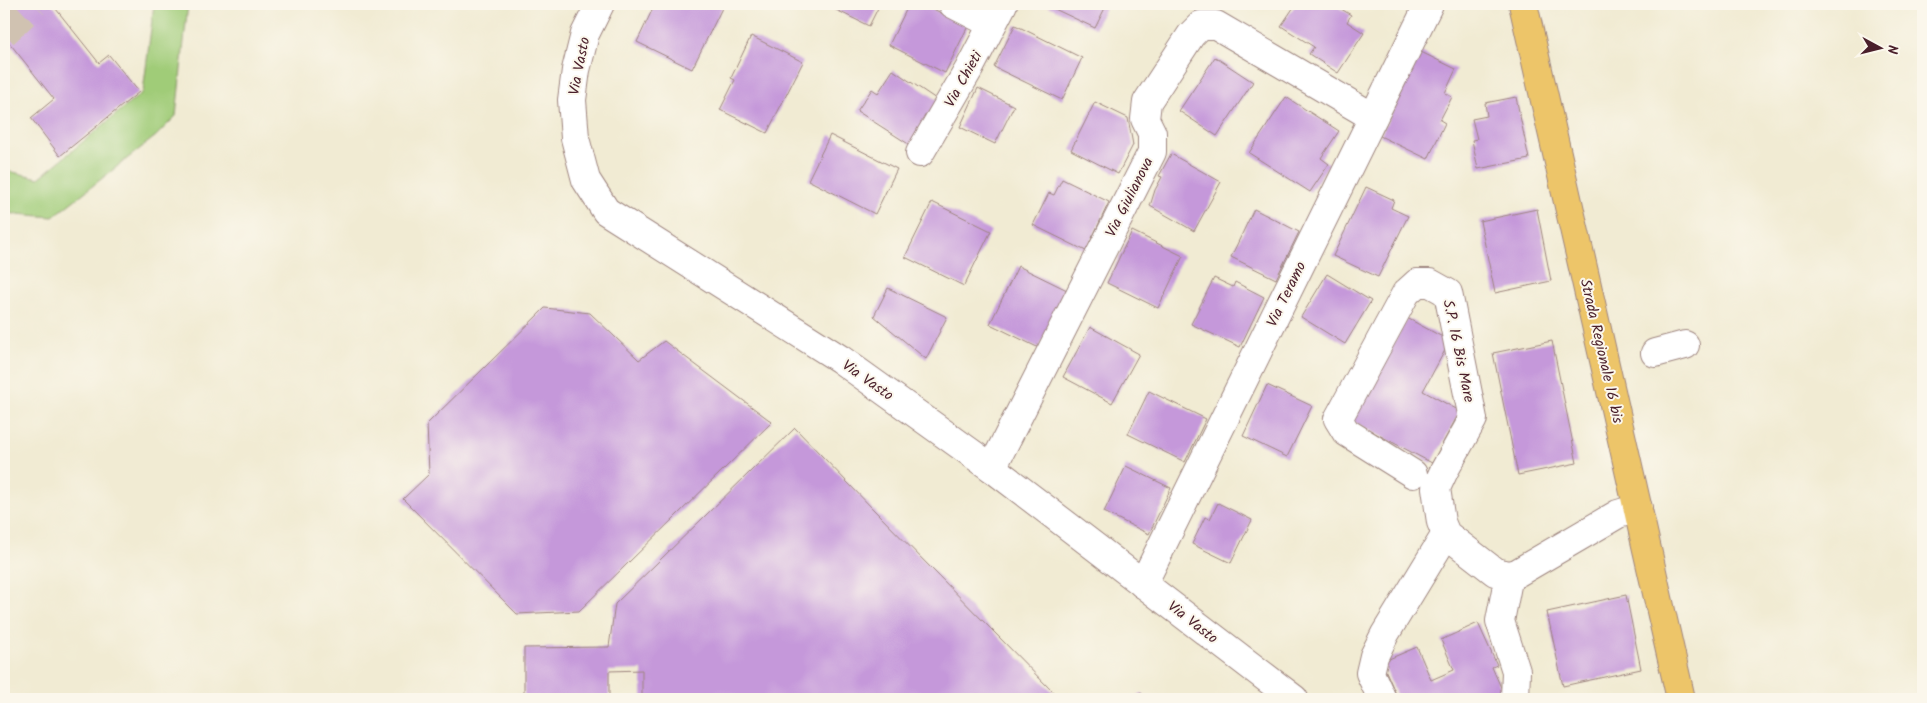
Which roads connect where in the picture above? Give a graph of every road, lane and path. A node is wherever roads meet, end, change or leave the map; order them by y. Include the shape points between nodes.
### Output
1 (600, 4) edge
2 (953, 4) edge
3 (1429, 4) edge
4 (1524, 4) edge
5 (998, 14) edge
6 (1373, 117) junction
7 (920, 153) dead end
8 (1685, 345) dead end
9 (1655, 352) dead end
10 (992, 468) junction
11 (1413, 474) dead end
12 (1638, 508) junction
13 (1446, 534) junction
14 (1509, 576) junction
15 (1144, 584) junction
16 (1294, 699) edge
17 (1382, 699) edge
18 (1515, 699) edge
19 (1681, 699) edge

1 - 10 street, Via Vasto via 584,34 572,100 575,138 586,180 606,211 821,346
2 - 5 street
3 - 6 street, Via Teramo
4 - 12 main road, Strada Regionale 16 bis
5 - 7 street, Via Chieti
6 - 10 street, Via Giulianova via 1216,25 1201,25 1147,102 1145,119 1152,133 1152,152
6 - 15 street, Via Teramo
8 - 9 street
10 - 15 street, Via Vasto
11 - 13 street, S.P. 16 Bis Mare via 1346,432 1338,419 1406,292 1417,283 1430,283 1448,293 1473,419 1436,488 1437,506
12 - 14 street via 1618,514
12 - 19 main road, Strada Regionale 16 bis
13 - 14 street via 1495,572
13 - 17 street via 1374,656 1370,673
14 - 18 street via 1500,621 1516,671
15 - 16 street, Via Vasto

